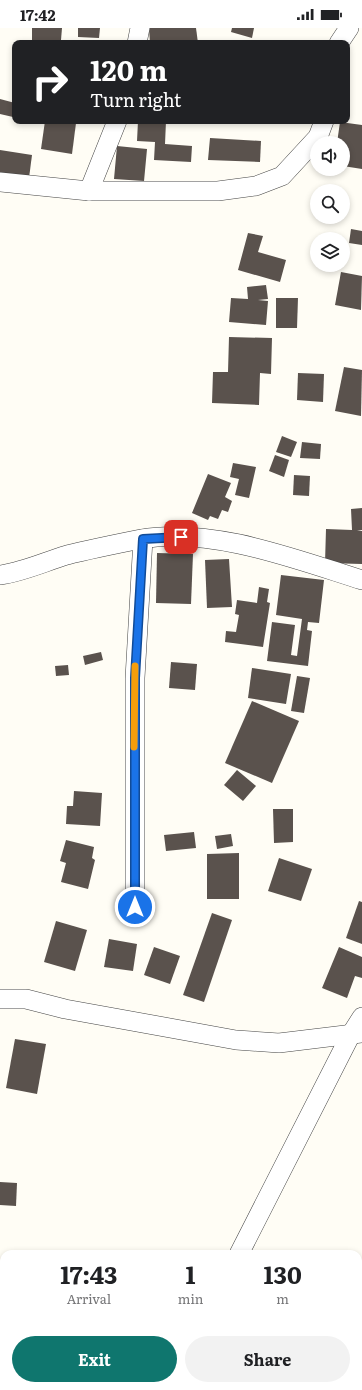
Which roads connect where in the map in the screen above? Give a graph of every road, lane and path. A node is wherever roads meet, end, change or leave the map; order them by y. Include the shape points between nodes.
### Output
1 (140, 28) edge
2 (349, 28) edge
3 (138, 40) edge
4 (341, 40) edge
5 (116, 124) edge
6 (323, 124) edge
7 (0, 182) edge
8 (89, 191) junction
9 (143, 539) junction
10 (0, 575) edge
11 (362, 580) edge
12 (135, 907) dead end
13 (0, 998) edge
14 (362, 1017) edge
15 (356, 1035) edge
16 (241, 1250) edge

1 - 3 street
2 - 4 street
5 - 8 street
6 - 8 street via 318,137 282,176 256,186 218,191
7 - 8 street
9 - 10 street via 74,554 16,573
9 - 11 street via 181,537 224,542 308,563
9 - 12 street via 135,678
13 - 15 street via 26,999 65,1009 236,1040 279,1043
14 - 15 street
15 - 16 street

